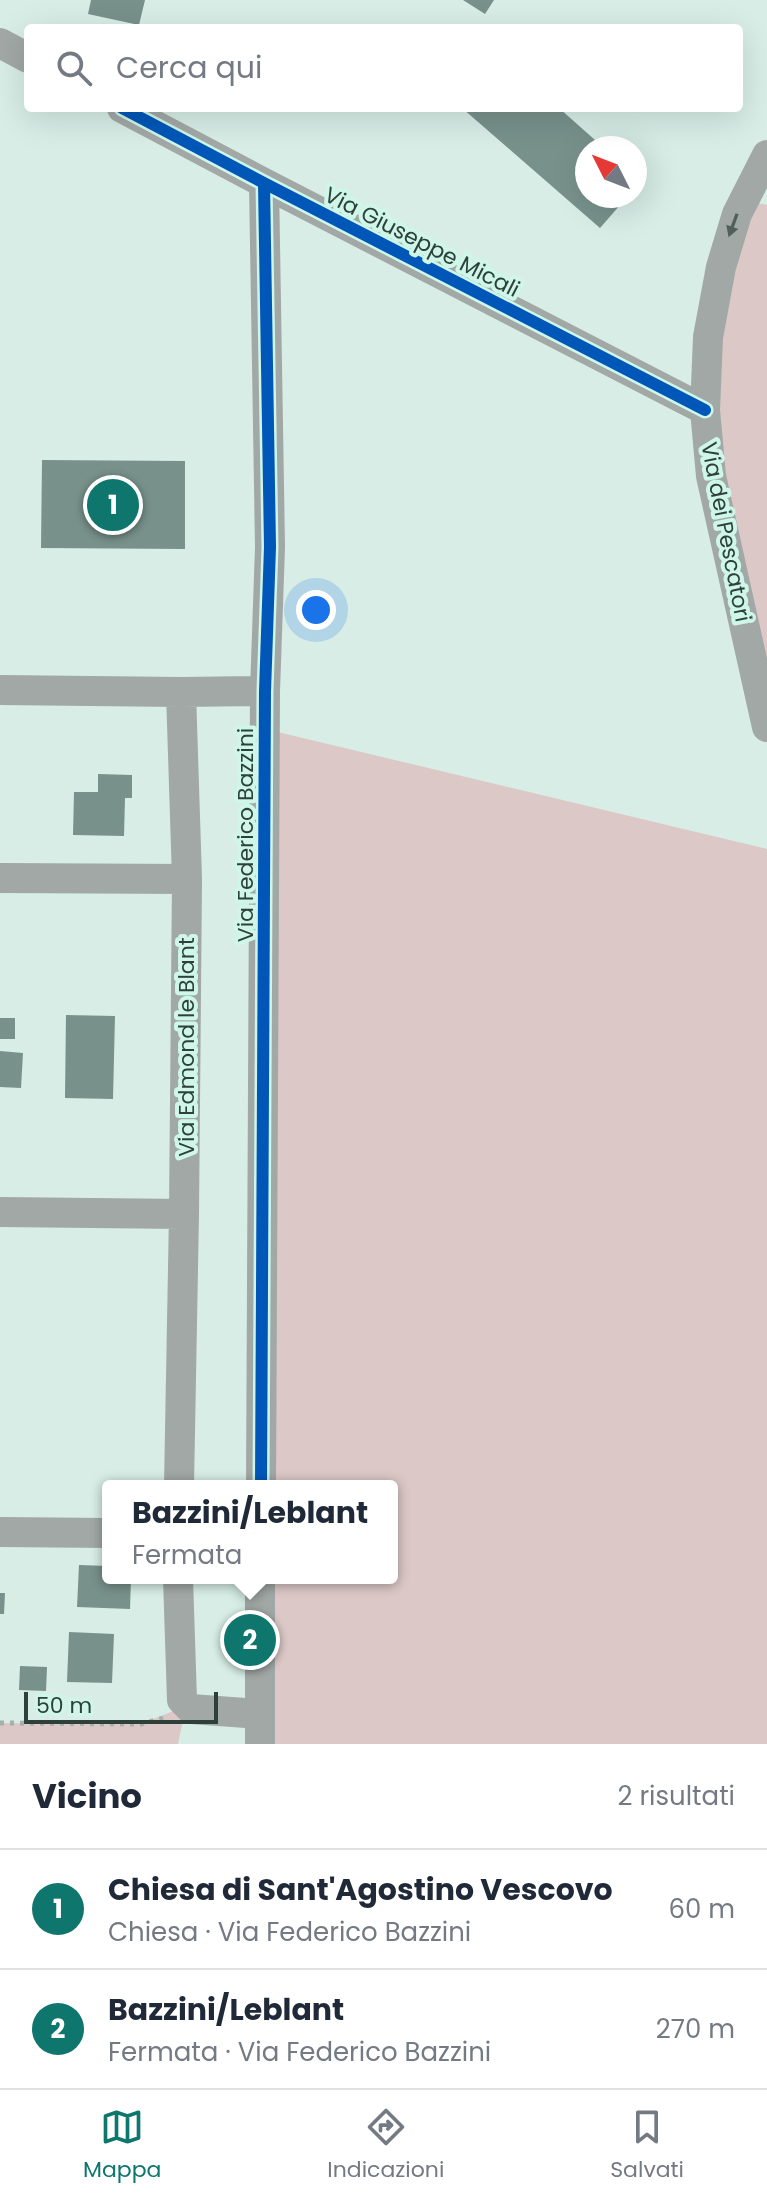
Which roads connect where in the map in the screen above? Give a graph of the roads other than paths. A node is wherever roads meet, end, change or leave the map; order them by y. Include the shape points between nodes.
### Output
1 (0, 43) edge
2 (24, 56) edge
3 (130, 112) edge
4 (767, 155) edge
5 (264, 183) junction
6 (705, 410) junction
7 (0, 690) edge
8 (265, 691) junction
9 (181, 692) junction
10 (767, 727) edge
11 (0, 878) edge
12 (187, 879) junction
13 (0, 1212) edge
14 (184, 1214) junction
15 (179, 1480) edge
16 (261, 1480) edge
17 (0, 1532) edge
18 (102, 1533) edge
19 (178, 1584) edge
20 (260, 1584) edge
21 (259, 1714) junction
22 (260, 1744) edge

1 - 2 street
3 - 5 street, Via Giuseppe Micali
4 -> 6 street, Via dei Pescatori via 731,228 721,267 708,337
5 - 6 street, Via Giuseppe Micali
5 - 8 street, Via Federico Bazzini via 270,547
6 - 10 street, Via dei Pescatori via 713,489
7 - 9 street
8 - 9 street
8 - 16 street, Via Federico Bazzini
9 - 12 street, Via Edmond le Blant
11 - 12 street
12 - 14 street, Via Edmond le Blant
13 - 14 street
14 - 15 street, Via Edmond le Blant
17 - 18 street
19 - 21 street via 180,1693 186,1706
20 - 21 street
21 - 22 street

